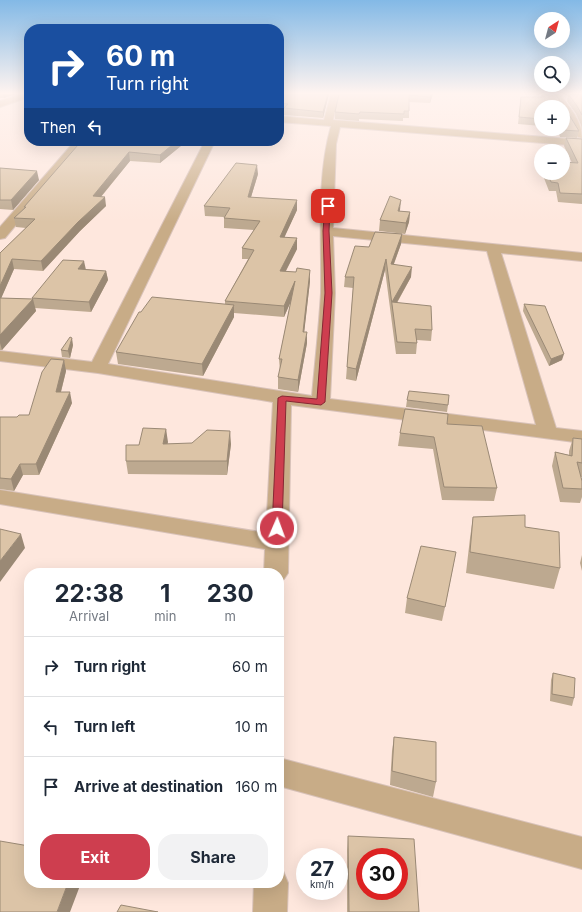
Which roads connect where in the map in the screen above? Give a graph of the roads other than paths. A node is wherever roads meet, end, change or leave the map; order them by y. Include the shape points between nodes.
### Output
1 (331, 137) edge
2 (502, 137) edge
3 (582, 143) edge
4 (77, 146) edge
5 (208, 146) edge
6 (326, 231) junction
7 (0, 235) edge
8 (493, 248) junction
9 (582, 257) edge
10 (0, 356) edge
11 (98, 368) junction
12 (282, 398) junction
13 (321, 402) junction
14 (548, 432) junction
15 (582, 437) edge
16 (0, 497) edge
17 (277, 543) junction
18 (276, 568) edge
19 (284, 773) edge
20 (582, 853) edge
21 (271, 888) edge
22 (270, 912) edge

1 - 6 street
2 - 3 street
4 - 7 street
5 - 11 street
6 - 8 street
6 - 13 street via 328,293
8 - 9 street
8 - 14 street
10 - 11 street
11 - 12 street
12 - 13 street
12 - 17 street
13 - 14 street
14 - 15 street
16 - 17 street
17 - 18 street
19 - 20 street
21 - 22 street

